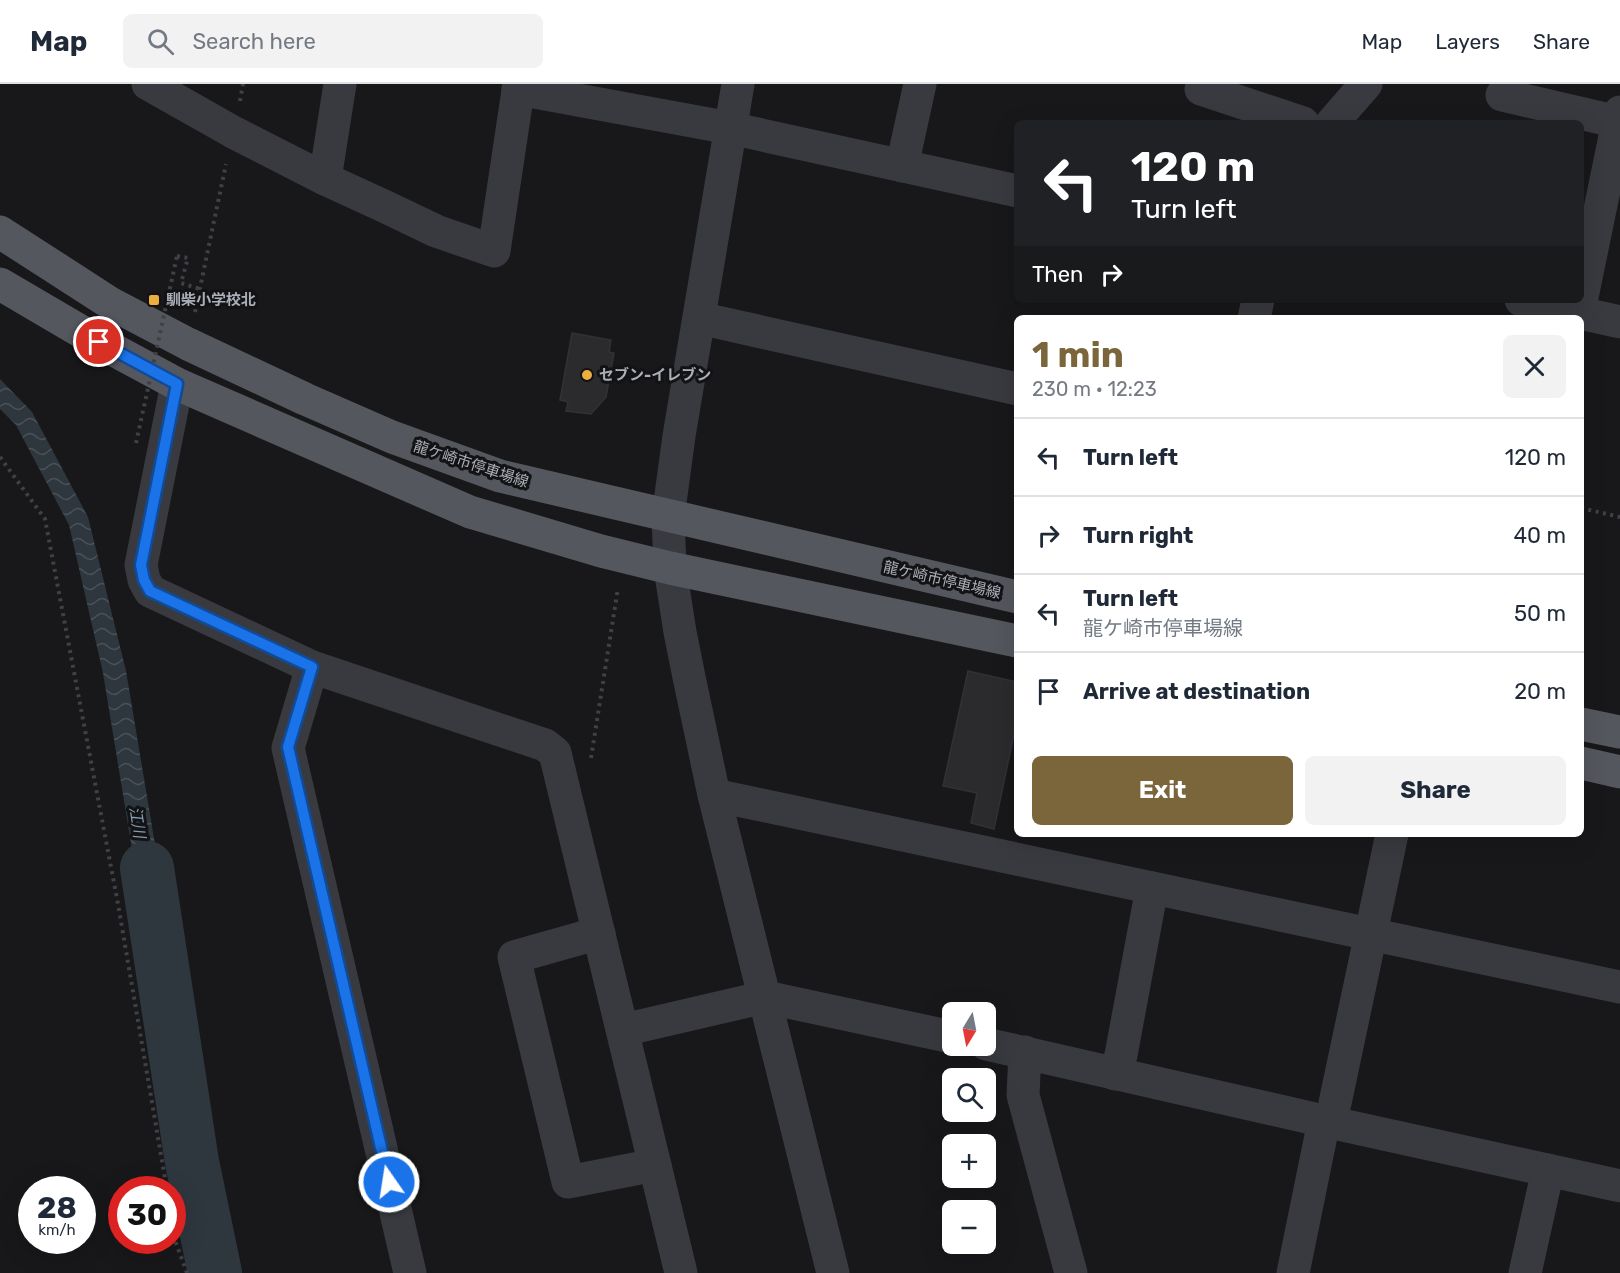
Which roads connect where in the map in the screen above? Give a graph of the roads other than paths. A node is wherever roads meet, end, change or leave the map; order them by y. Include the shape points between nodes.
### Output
1 (148, 84) edge
2 (340, 84) edge
3 (738, 84) edge
4 (920, 84) edge
5 (1366, 84) edge
6 (518, 87) edge
7 (1201, 89) dead end
8 (1502, 95) dead end
9 (1619, 117) edge
10 (1294, 120) edge
11 (1335, 120) edge
12 (730, 128) junction
13 (902, 166) junction
14 (325, 180) junction
15 (1014, 190) edge
16 (0, 232) edge
17 (0, 284) edge
18 (1584, 288) edge
19 (1536, 303) edge
20 (1581, 303) edge
21 (1579, 312) junction
22 (699, 318) junction
23 (1620, 322) edge
24 (177, 384) junction
25 (1014, 387) edge
26 (668, 517) junction
27 (670, 568) junction
28 (1014, 596) edge
29 (1014, 640) edge
30 (312, 667) junction
31 (1584, 725) edge
32 (1620, 732) edge
33 (1584, 764) edge
34 (1620, 772) edge
35 (714, 795) junction
36 (1391, 837) edge
37 (1152, 888) junction
38 (599, 933) junction
39 (1371, 934) junction
40 (1620, 987) edge
41 (765, 997) junction
42 (622, 1030) junction
43 (942, 1035) edge
44 (996, 1046) edge
45 (1025, 1052) junction
46 (1115, 1074) junction
47 (1329, 1112) junction
48 (655, 1165) junction
49 (1548, 1170) junction
50 (1620, 1186) edge
51 (410, 1273) edge
52 (681, 1273) edge
53 (833, 1273) edge
54 (1071, 1273) edge
55 (1293, 1273) edge
56 (1525, 1273) edge

1 - 14 street
2 - 14 street
3 - 12 street
4 - 13 street
5 - 11 street
6 - 12 street
6 - 14 street via 494,251 436,231
7 - 10 street
8 - 9 street
9 - 18 street
12 - 13 street
12 - 22 street
13 - 15 street
16 - 26 main road, 龍ケ崎市停車場線 via 110,303 188,344 392,437 500,476
17 - 24 main road
19 - 21 street
20 - 21 street
21 - 23 street
22 - 25 street
22 - 26 street
24 - 27 main road via 470,512
24 - 30 street via 141,565 144,580 150,591
26 - 27 street
26 - 28 main road, 龍ケ崎市停車場線
27 - 29 main road
27 - 35 street via 688,677
30 - 38 street via 545,745 555,753
30 - 51 street via 288,747
31 - 32 main road
33 - 34 main road
35 - 37 street
35 - 41 street
36 - 39 street
37 - 39 street
37 - 46 street
38 - 42 street
38 - 48 street via 514,957 568,1182
39 - 40 street
39 - 47 street
41 - 42 street
41 - 43 street
41 - 53 street
42 - 48 street
44 - 45 street
45 - 46 street
45 - 54 street via 1023,1095
46 - 47 street
47 - 49 street
47 - 55 street
48 - 52 street
49 - 50 street
49 - 56 street

